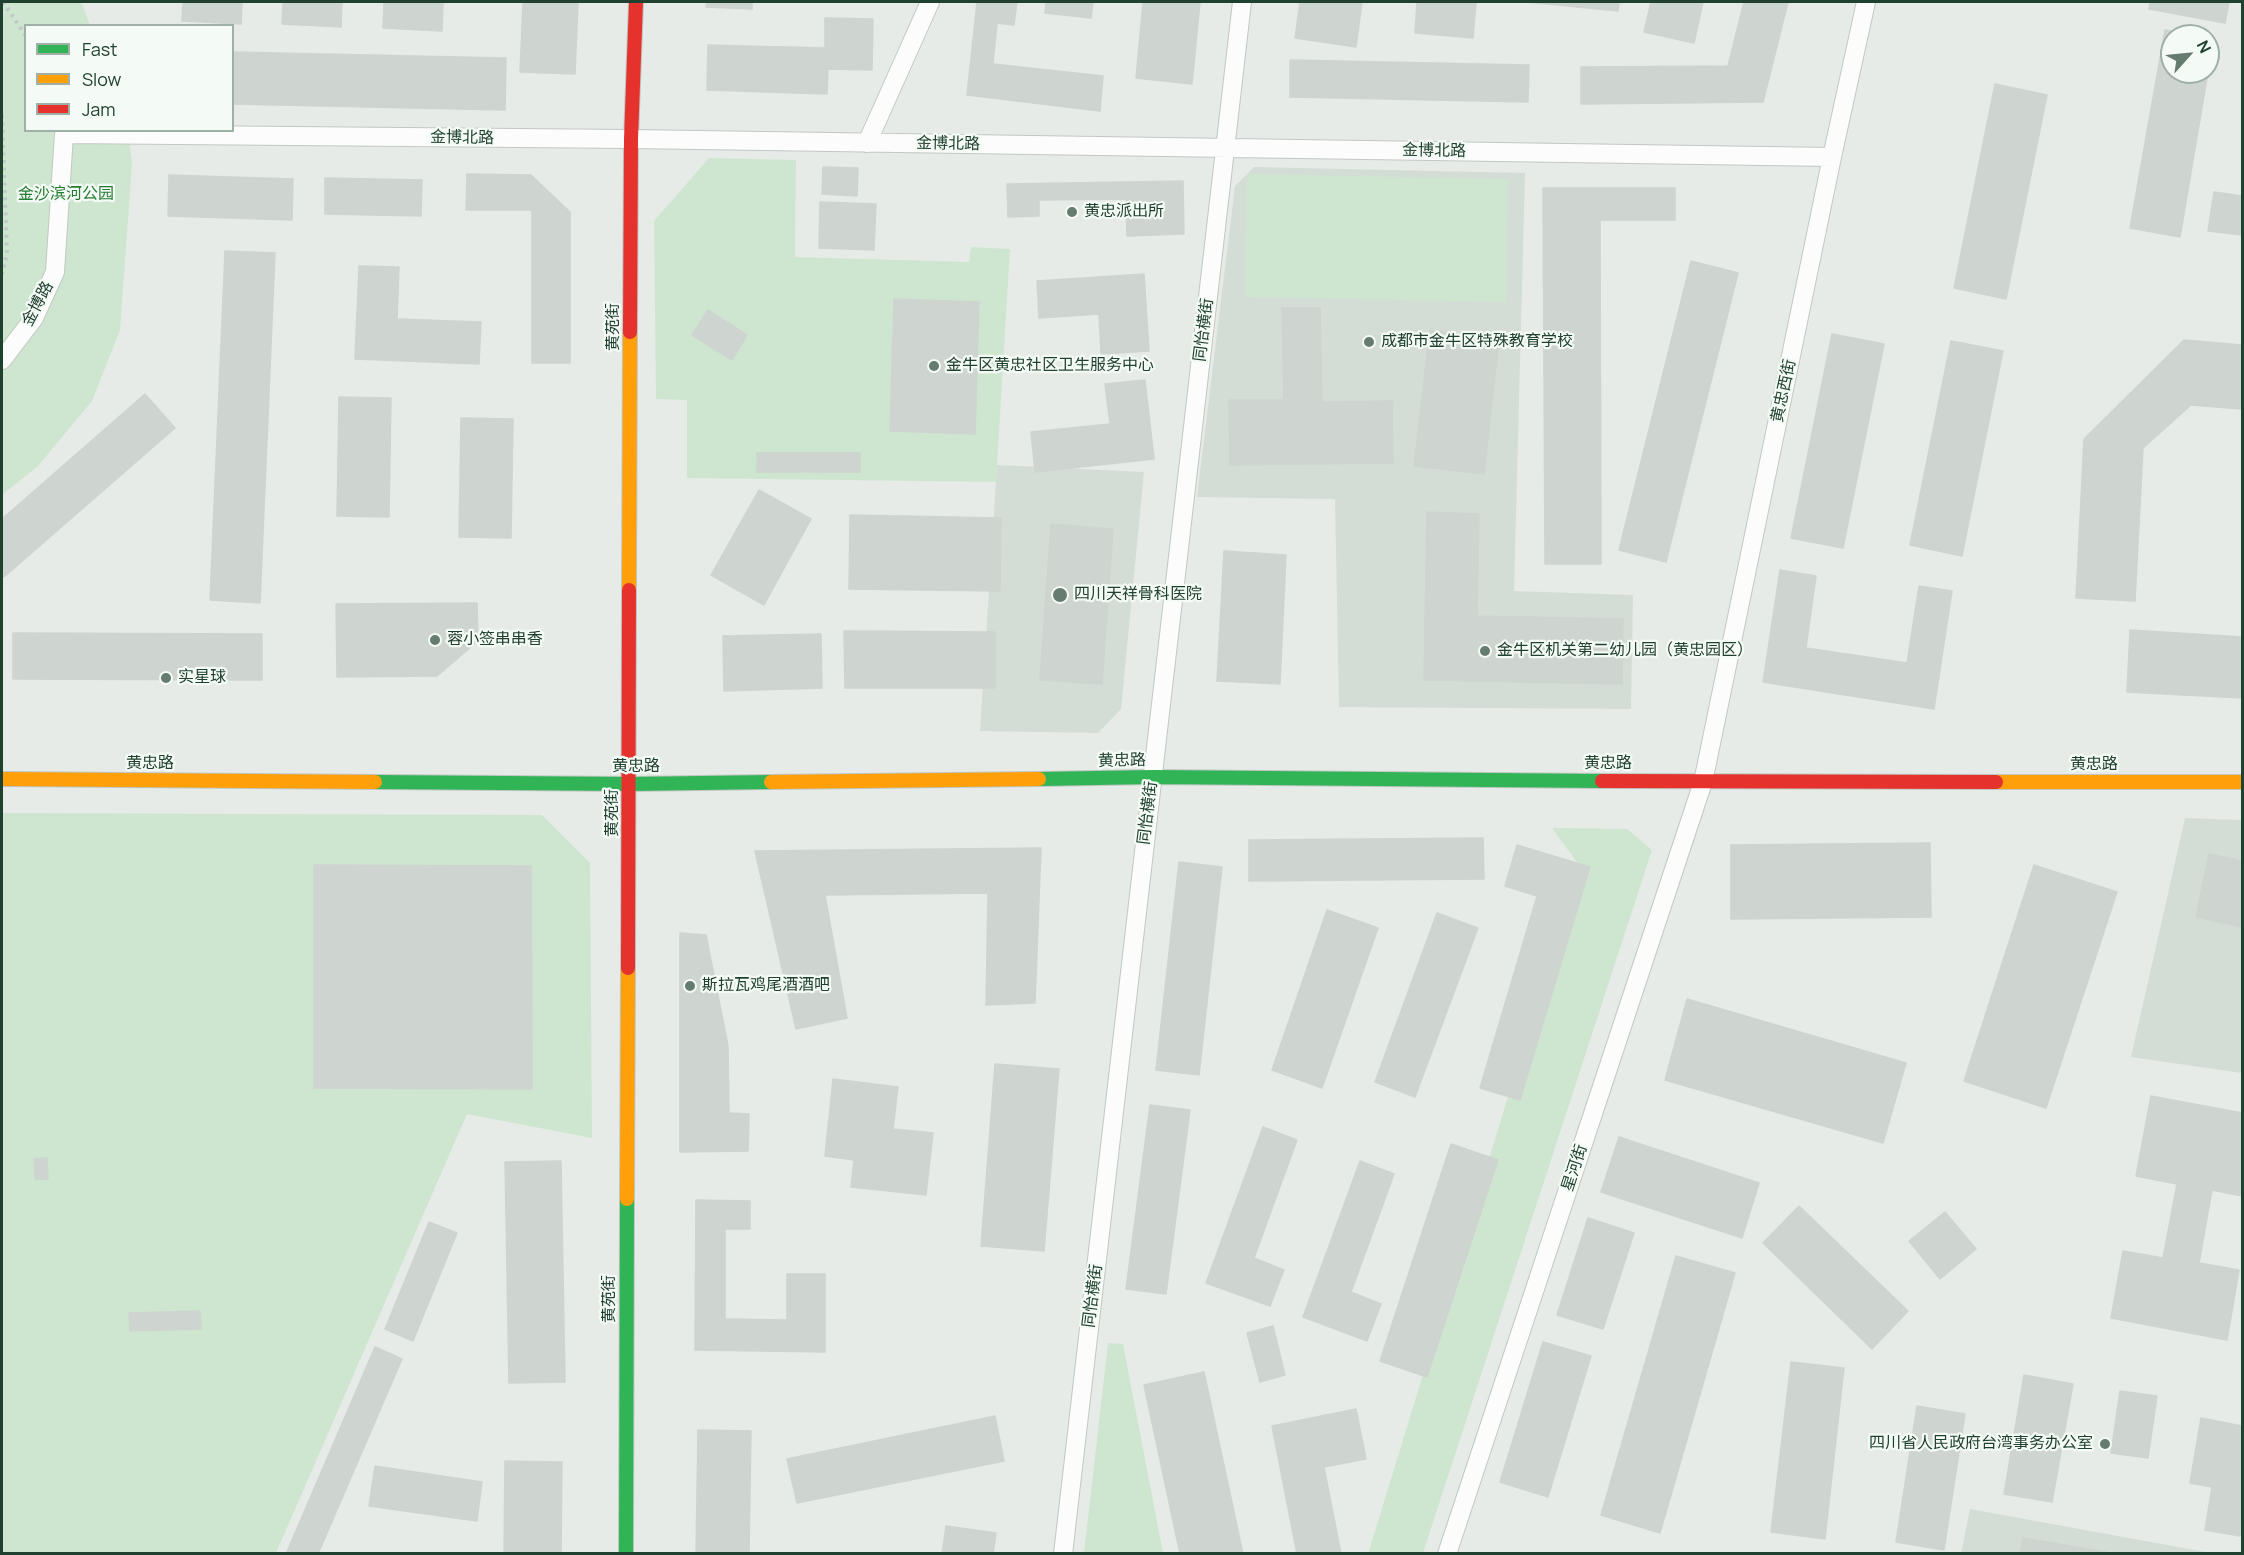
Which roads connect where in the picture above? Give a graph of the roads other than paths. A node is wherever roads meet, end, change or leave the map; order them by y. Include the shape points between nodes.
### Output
1 (636, 2) edge
2 (930, 2) edge
3 (1242, 2) edge
4 (1866, 2) edge
5 (64, 134) joint
6 (631, 139) junction
7 (867, 143) junction
8 (1225, 148) junction
9 (1832, 157) junction
10 (2, 360) edge
11 (1152, 777) junction
12 (2, 779) edge
13 (1703, 782) junction
14 (2242, 782) edge
15 (630, 784) junction
16 (626, 1554) edge
17 (1063, 1554) edge
18 (1447, 1554) edge

1 - 6 street, 黄苑街
2 - 7 street
3 - 8 street, 同怡横街
4 - 9 street, 黄忠西街
5 - 6 street, 金博北路
5 - 10 street, 金博路 via 56,272 34,318
6 - 7 street, 金博北路
6 - 15 street, 黄苑街
7 - 8 street, 金博北路
8 - 9 street, 金博北路
8 - 11 street, 同怡横街
9 - 13 street, 黄忠西街
11 - 13 street, 黄忠路
11 - 15 street, 黄忠路
11 - 17 street, 同怡横街
12 - 15 street, 黄忠路
13 - 14 street, 黄忠路
13 - 18 street, 星河街
15 - 16 street, 黄苑街

